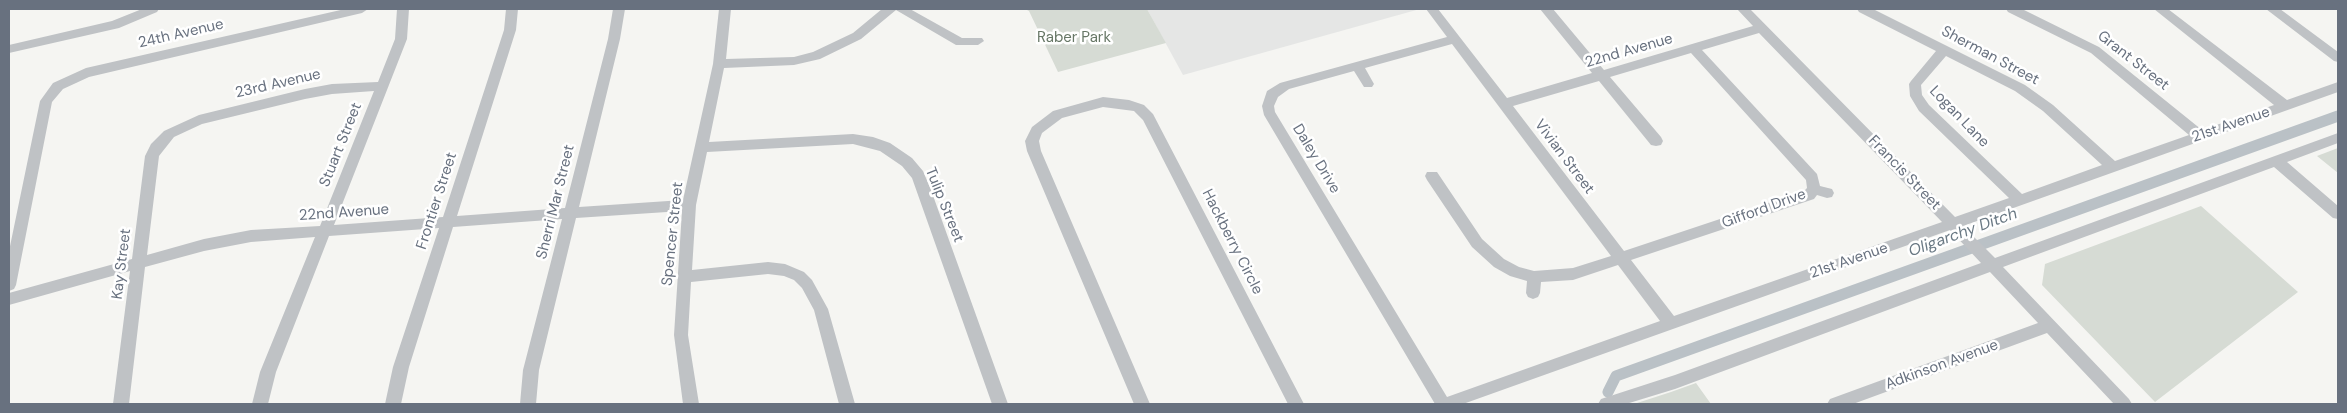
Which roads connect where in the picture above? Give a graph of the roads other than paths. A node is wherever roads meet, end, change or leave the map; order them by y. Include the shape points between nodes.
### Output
1 (153, 9) edge
2 (362, 9) edge
3 (403, 9) edge
4 (512, 9) edge
5 (619, 9) edge
6 (725, 9) edge
7 (890, 9) edge
8 (901, 9) edge
9 (1432, 9) edge
10 (1546, 9) edge
11 (1743, 9) edge
12 (1863, 9) edge
13 (2012, 9) edge
14 (2160, 9) edge
15 (2272, 9) edge
16 (1762, 28) junction
17 (1455, 39) junction
18 (978, 41) dead end
19 (1694, 48) junction
20 (9, 49) edge
21 (1944, 50) junction
22 (2338, 58) edge
23 (719, 64) junction
24 (1357, 66) junction
25 (1602, 75) junction
26 (1368, 84) dead end
27 (383, 86) junction
28 (2338, 87) edge
29 (1504, 104) junction
30 (2285, 106) junction
31 (182, 127) joint
32 (2200, 136) junction
33 (2338, 138) edge
34 (1656, 141) dead end
35 (702, 147) junction
36 (2276, 161) junction
37 (2113, 167) junction
38 (1432, 176) dead end
39 (2020, 200) junction
40 (689, 205) junction
41 (570, 214) junction
42 (2338, 214) edge
43 (447, 222) junction
44 (1953, 224) junction
45 (324, 231) junction
46 (1622, 259) junction
47 (1988, 260) junction
48 (138, 263) junction
49 (683, 277) junction
50 (1534, 277) junction
51 (9, 285) edge
52 (1533, 292) dead end
53 (9, 299) edge
54 (1671, 324) junction
55 (2050, 325) junction
56 (121, 404) edge
57 (260, 404) edge
58 (393, 404) edge
59 (528, 404) edge
60 (691, 404) edge
61 (847, 404) edge
62 (1000, 404) edge
63 (1142, 404) edge
64 (1296, 404) edge
65 (1444, 404) edge
66 (1606, 404) edge
67 (1835, 404) edge
68 (2124, 404) edge

1 - 20 street via 115,25
2 - 51 street, 24th Avenue via 86,73 59,83 46,101
3 - 27 street, Stuart Street via 401,39
4 - 43 street, Frontier Street via 510,30
5 - 41 street, Sherri Mar Street
6 - 23 street, Spencer Street
7 - 23 street via 857,36 816,56 794,61
8 - 18 street via 960,42
9 - 17 street, Vivian Street
10 - 25 street
11 - 16 street, Francis Street
12 - 21 street, Sherman Street
13 - 32 street, Grant Street via 2095,50
14 - 30 street
15 - 22 street
16 - 19 street, 22nd Avenue
16 - 44 street, Francis Street
17 - 24 street, Daley Drive
17 - 29 street, Vivian Street
19 - 25 street, 22nd Avenue
19 - 46 street, Gifford Drive via 1812,178 1820,191
21 - 37 street, Sherman Street via 2029,94
21 - 39 street, Logan Lane via 1915,84 1916,96 1924,108
23 - 35 street, Spencer Street
24 - 26 street
24 - 65 street, Daley Drive via 1285,86 1263,97
25 - 29 street, 22nd Avenue
25 - 34 street
27 - 31 street, 23rd Avenue via 305,94
27 - 45 street, Stuart Street
28 - 30 street, 21st Avenue
29 - 46 street, Vivian Street
30 - 32 street, 21st Avenue
31 - 48 street, Kay Street via 165,133 152,156
32 - 37 street, 21st Avenue
33 - 36 street
35 - 40 street, Spencer Street
35 - 62 street, Tulip Street via 854,139 886,147 907,162 918,175 924,190
36 - 42 street
36 - 47 street
37 - 39 street, 21st Avenue
38 - 50 street, Gifford Drive via 1477,242 1499,263
39 - 44 street, 21st Avenue
40 - 41 street, 22nd Avenue
40 - 49 street, Spencer Street
41 - 43 street, 22nd Avenue
41 - 59 street, Sherri Mar Street via 531,370
43 - 45 street, 22nd Avenue
43 - 58 street, Frontier Street via 401,367
44 - 47 street, Francis Street
44 - 54 street, 21st Avenue
45 - 48 street, 22nd Avenue via 251,236
45 - 57 street, Stuart Street via 268,372
46 - 50 street, Gifford Drive via 1574,274
46 - 54 street, Vivian Street
47 - 55 street, Francis Street
47 - 66 street via 1675,382
48 - 53 street, 22nd Avenue
48 - 56 street, Kay Street
49 - 60 street, Spencer Street via 681,335
49 - 61 street via 768,268 798,276 812,291 821,309
50 - 52 street
54 - 65 street, 21st Avenue
55 - 67 street, Adkinson Avenue
55 - 68 street, Francis Street
63 - 64 street, Hackberry Circle via 1032,141 1032,128 1058,114 1103,102 1132,100 1148,117

